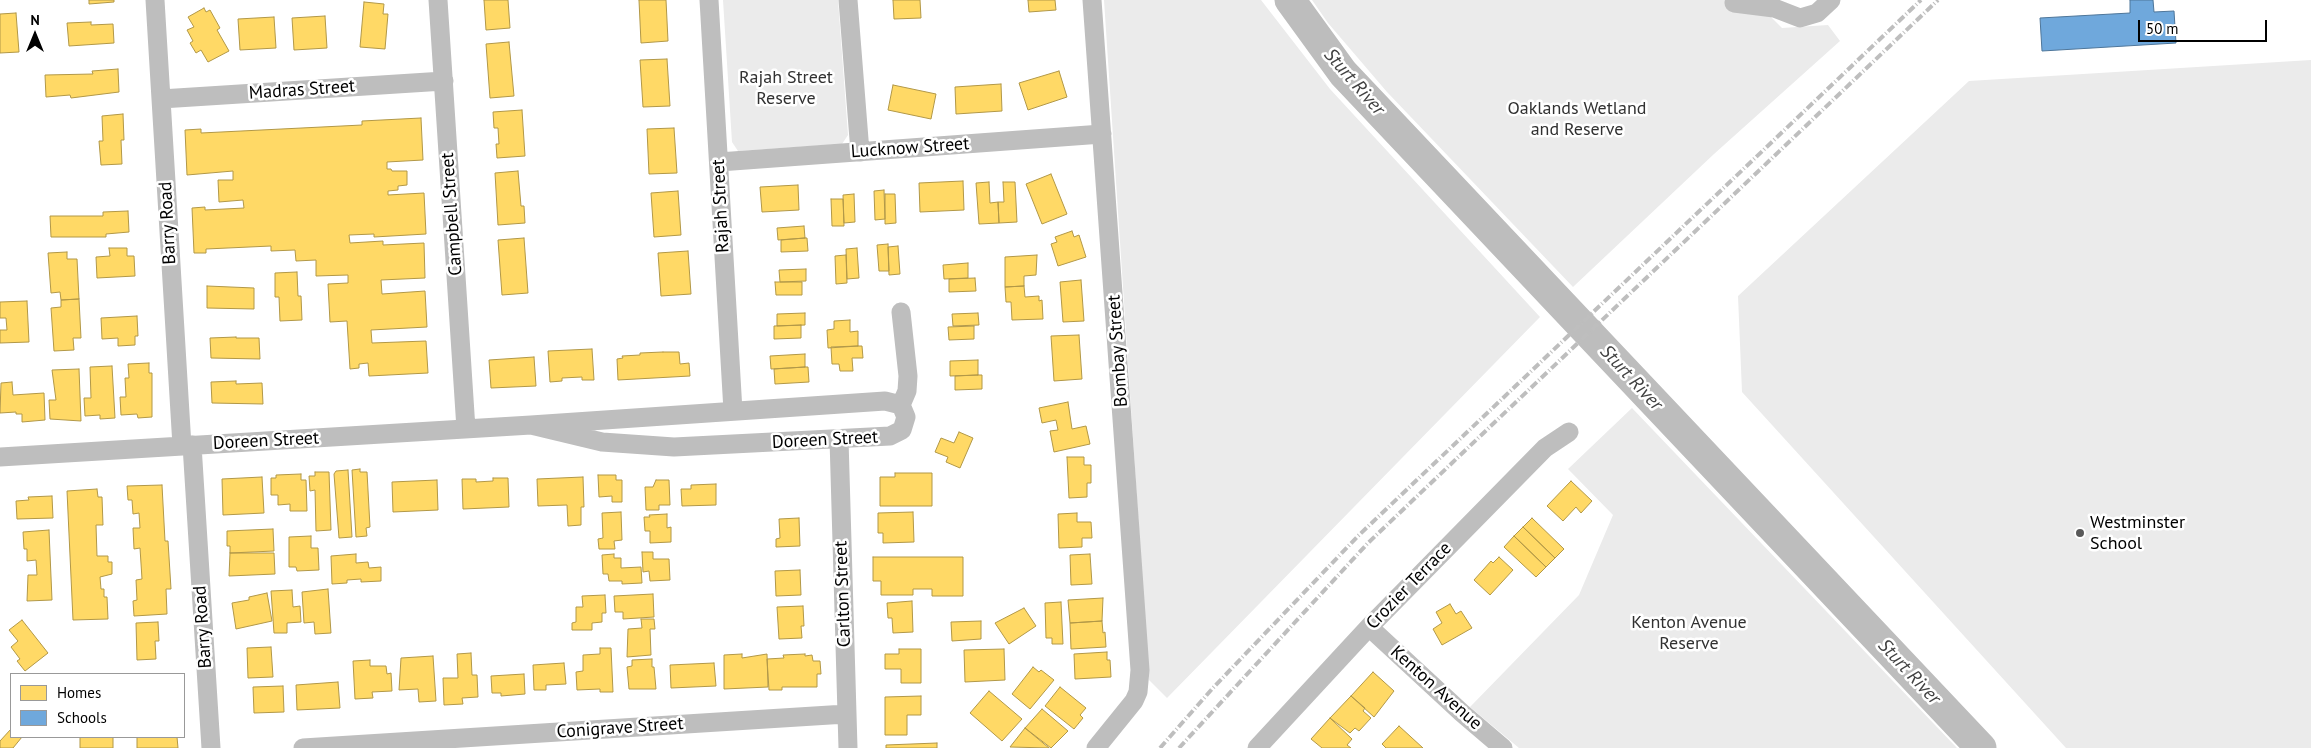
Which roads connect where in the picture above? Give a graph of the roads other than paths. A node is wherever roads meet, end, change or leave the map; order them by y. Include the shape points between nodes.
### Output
1 (155, 0) edge
2 (438, 0) edge
3 (709, 0) edge
4 (848, 0) edge
5 (1092, 0) edge
6 (1831, 0) edge
7 (1734, 3) dead end
8 (444, 81) junction
9 (161, 99) junction
10 (1102, 134) junction
11 (860, 152) junction
12 (719, 162) junction
13 (901, 312) dead end
14 (901, 405) junction
15 (733, 411) junction
16 (531, 425) junction
17 (466, 429) junction
18 (1569, 432) dead end
19 (838, 439) junction
20 (187, 446) junction
21 (0, 457) edge
22 (1369, 627) junction
23 (846, 714) junction
24 (211, 748) edge
25 (303, 748) edge
26 (848, 748) edge
27 (1096, 748) edge
28 (1257, 748) edge
29 (1503, 748) edge

1 - 9 street, Barry Road
2 - 8 street, Campbell Street
3 - 12 street, Rajah Street
4 - 11 street
5 - 10 street, Bombay Street
6 - 7 street via 1817,13 1800,18 1774,8
8 - 9 street, Madras Street
8 - 17 street, Campbell Street
9 - 20 street, Barry Road
10 - 11 street, Lucknow Street
10 - 27 street, Bombay Street via 1140,681 1134,700
11 - 12 street, Lucknow Street
12 - 15 street, Rajah Street
13 - 14 street via 908,376 907,391
14 - 15 street, Doreen Street via 885,401
14 - 19 street, Doreen Street via 906,418 902,430 890,436
15 - 16 street, Doreen Street
16 - 17 street, Doreen Street
16 - 19 street, Doreen Street via 602,442 674,447
17 - 20 street, Doreen Street
18 - 22 street, Crozier Terrace via 1545,448
19 - 23 street, Carlton Street
20 - 21 street, Doreen Street
20 - 24 street, Barry Road
22 - 28 street, Crozier Terrace
22 - 29 street, Kenton Avenue
23 - 25 street, Conigrave Street
23 - 26 street, Carlton Street

